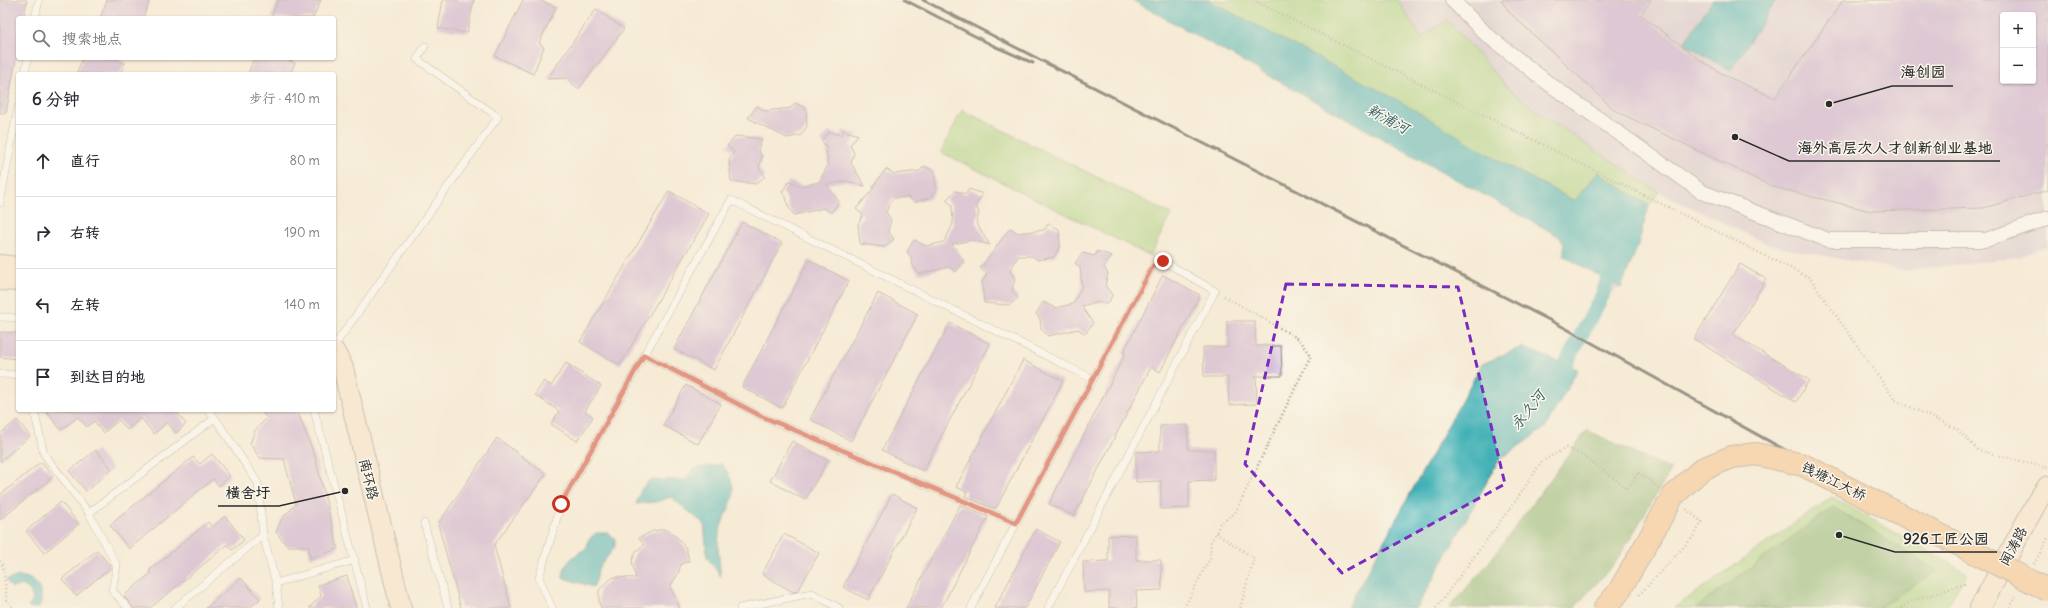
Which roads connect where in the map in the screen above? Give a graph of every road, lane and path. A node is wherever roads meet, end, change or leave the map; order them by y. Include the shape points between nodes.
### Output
1 (39, 0) edge
2 (1253, 0) edge
3 (1452, 0) edge
4 (35, 16) edge
5 (425, 46) dead end
6 (28, 60) edge
7 (24, 72) edge
8 (16, 119) edge
9 (0, 203) edge
10 (2048, 218) edge
11 (0, 265) edge
12 (16, 267) edge
13 (0, 280) edge
14 (16, 281) edge
15 (1216, 291) junction
16 (0, 316) edge
17 (16, 318) edge
18 (336, 343) edge
19 (336, 355) edge
20 (644, 355) junction
21 (0, 374) edge
22 (16, 375) edge
23 (1093, 379) junction
24 (336, 382) edge
25 (34, 412) edge
26 (209, 412) edge
27 (315, 412) edge
28 (215, 418) junction
29 (2048, 468) edge
30 (2048, 486) edge
31 (1662, 490) dead end
32 (1685, 508) dead end
33 (89, 513) junction
34 (424, 523) dead end
35 (1016, 523) junction
36 (1216, 533) junction
37 (263, 535) junction
38 (0, 560) edge
39 (355, 560) junction
40 (276, 583) junction
41 (1968, 583) dead end
42 (2048, 590) edge
43 (1637, 597) dead end
44 (14, 608) edge
45 (128, 608) edge
46 (176, 608) edge
47 (279, 608) edge
48 (367, 608) edge
49 (393, 608) edge
50 (400, 608) edge
51 (448, 608) edge
52 (552, 608) edge
53 (740, 608) edge
54 (839, 608) edge
55 (971, 608) edge
56 (1048, 608) edge
57 (1184, 608) edge
58 (1240, 608) edge
59 (1436, 608) edge
60 (1605, 608) edge
61 (1901, 608) edge
62 (1980, 608) edge

1 - 4 lane
2 - 29 path via 1810,278 1895,400 1958,429 1978,450
3 - 10 street via 1487,36 1548,84 1702,192 1828,240 1986,240
5 - 18 lane via 417,59 498,117
6 - 7 lane
8 - 9 lane
11 - 12 main road
13 - 14 main road
15 - 23 lane via 1163,261 1153,266
15 - 36 path via 1299,339 1311,355 1235,513 1220,524
15 - 56 lane
16 - 17 lane
19 - 50 main road, 南环路 via 343,368
20 - 23 lane via 730,200
20 - 35 lane via 761,416
20 - 52 lane via 561,504 539,578
21 - 22 lane
23 - 35 lane
24 - 49 main road, 南环路
25 - 33 lane via 44,454
26 - 28 lane
27 - 39 lane
28 - 33 lane
28 - 37 lane via 258,482
30 - 62 main road, 闻涛路
31 - 59 path via 1638,472 1628,489 1584,456 1566,448 1542,461
32 - 43 path via 1702,522 1693,537
33 - 45 lane via 117,566 112,590
34 - 51 lane
35 - 55 lane
36 - 57 path via 1211,541 1210,558
36 - 58 path via 1254,558
37 - 40 lane
37 - 46 lane
38 - 44 path via 3,566 6,602
39 - 40 lane
39 - 48 lane
40 - 47 lane
41 - 61 path via 1909,602
42 - 60 main road, 钱塘江大桥, bridge via 1803,465 1756,454 1732,457 1702,469 1673,496 1618,593
53 - 54 lane via 812,593

